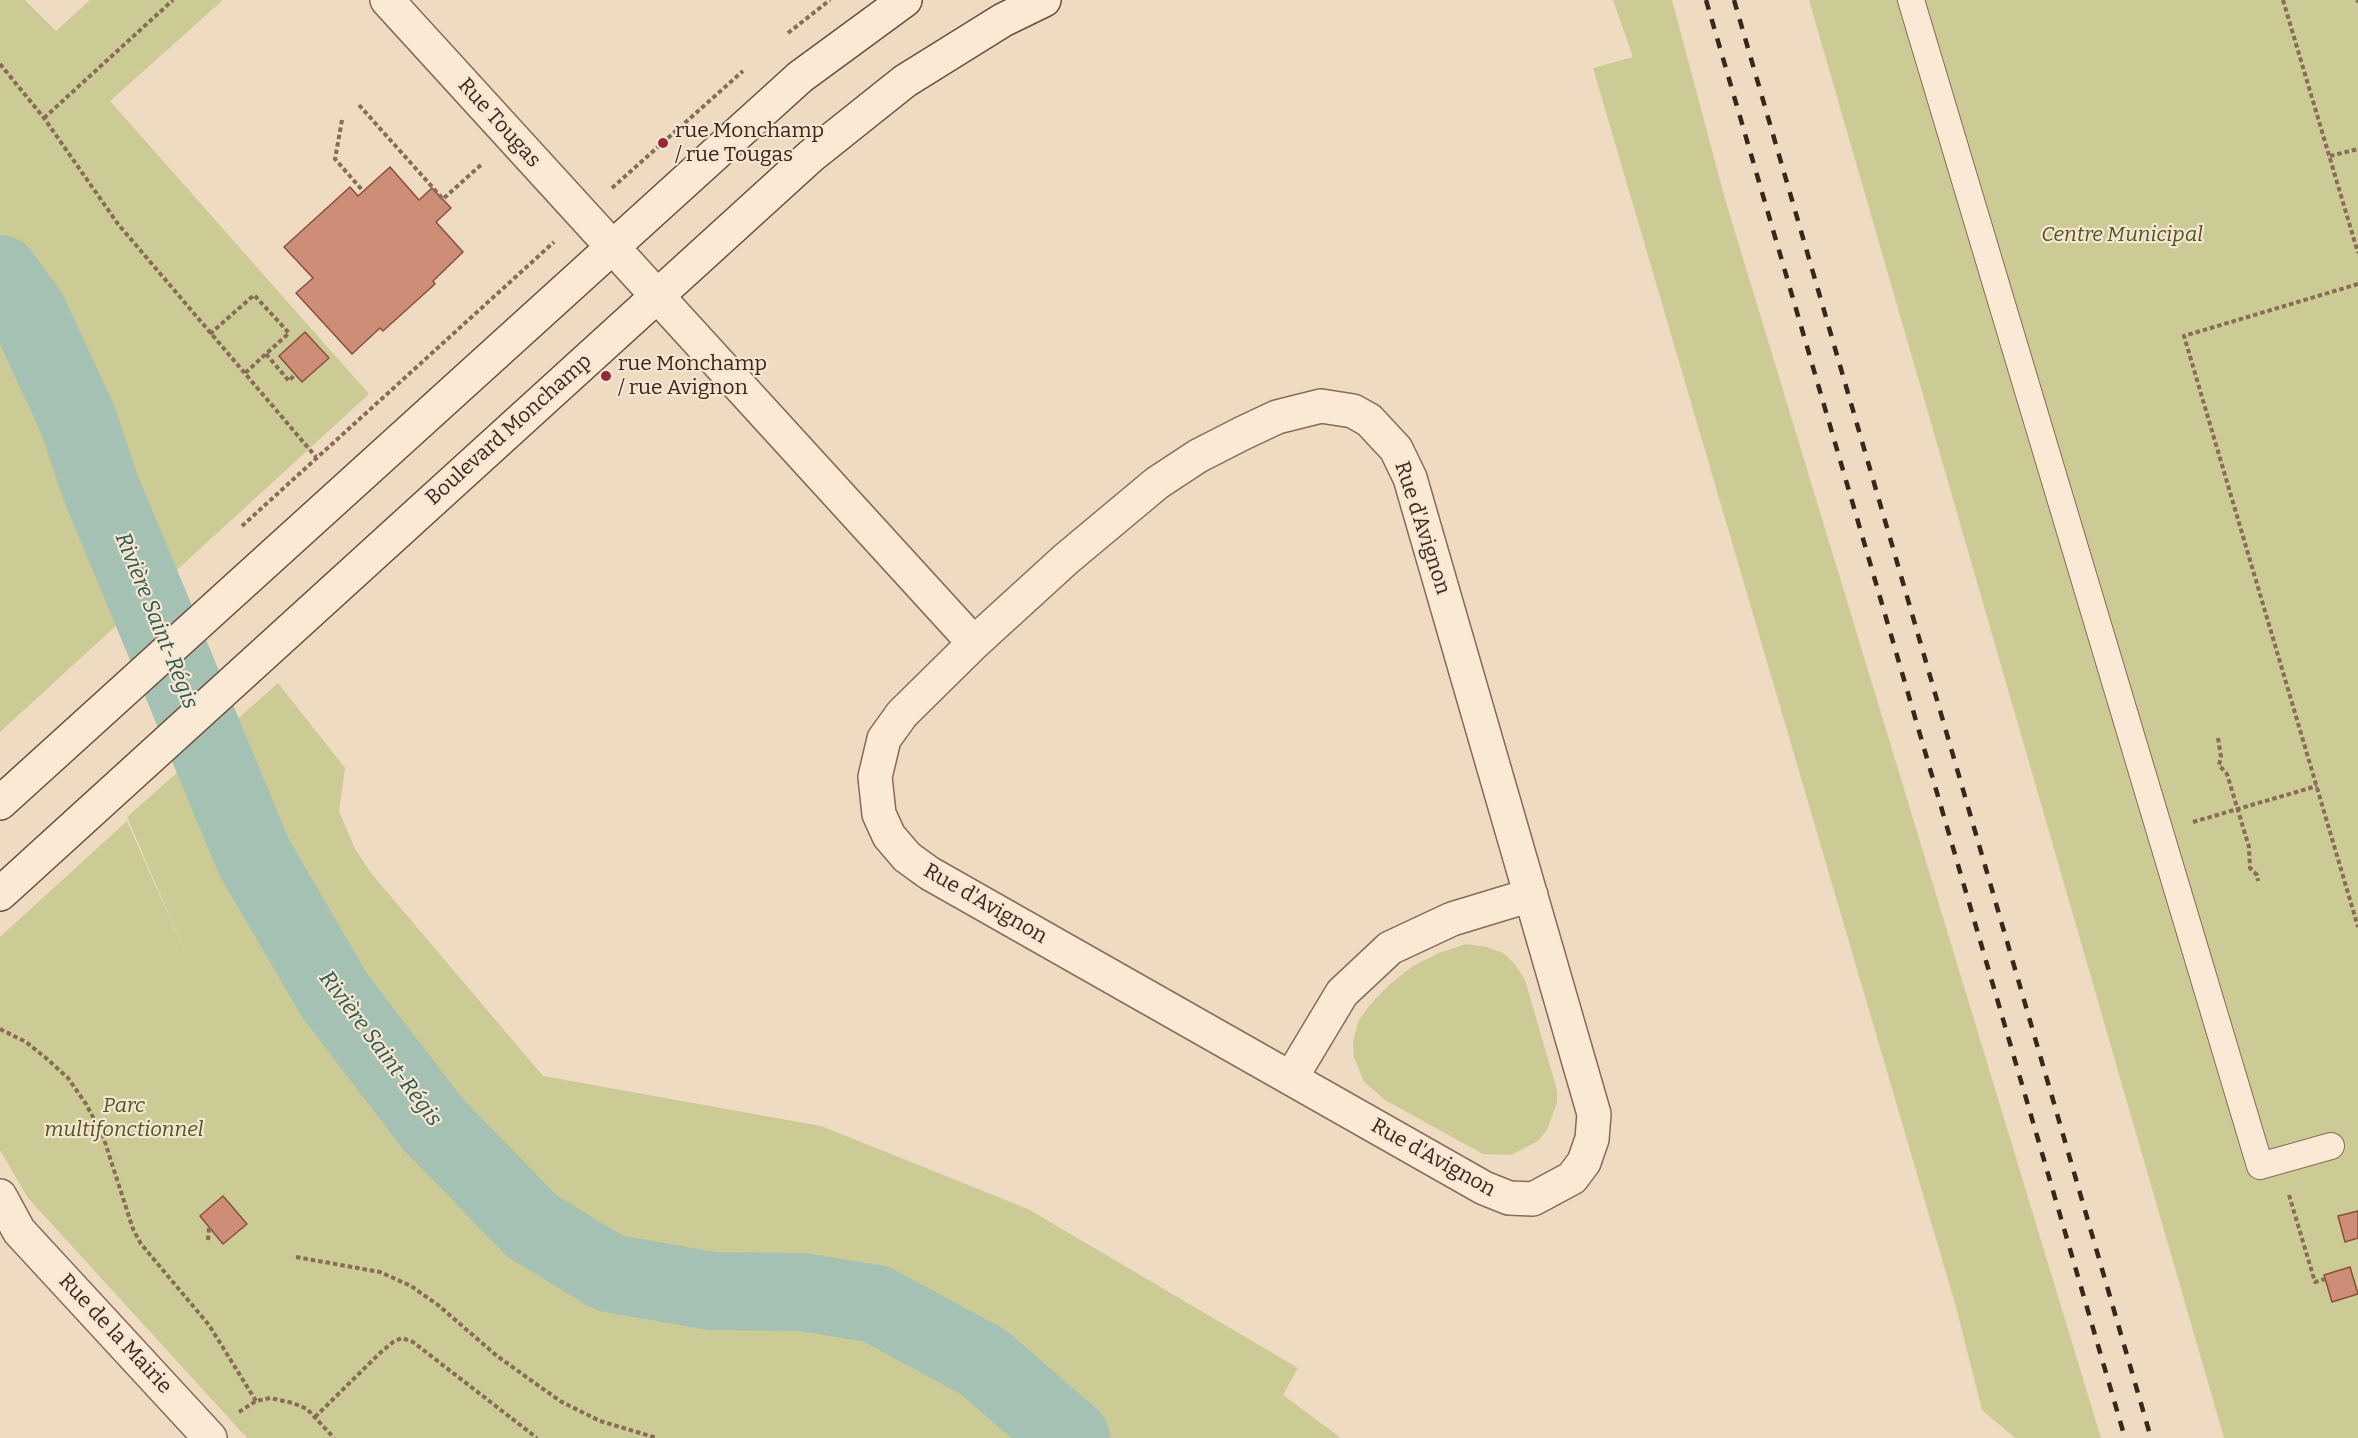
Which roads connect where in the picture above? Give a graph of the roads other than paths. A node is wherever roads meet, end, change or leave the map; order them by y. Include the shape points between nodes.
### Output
1 (387, 0) edge
2 (905, 0) edge
3 (1044, 0) edge
4 (1911, 0) edge
5 (610, 246) junction
6 (655, 296) junction
7 (974, 643) junction
8 (0, 803) edge
9 (0, 894) edge
10 (1531, 895) junction
11 (1291, 1078) junction
12 (2331, 1146) dead end
13 (0, 1196) edge
14 (10, 1225) edge
15 (196, 1433) edge

1 - 5 street, Rue Tougas
2 - 5 street via 800,77
3 - 6 street, Boulevard Monchamp via 950,51 871,106
4 - 12 lane via 2260,1166
5 - 6 street
5 - 8 street
6 - 7 street
6 - 9 street, Boulevard Monchamp
7 - 10 street, Rue d'Avignon via 1113,519 1198,456 1242,433 1301,410 1321,406 1353,411 1382,431 1410,478
7 - 11 street, Rue d'Avignon via 902,714 884,739 875,796 889,836 907,857 929,873
10 - 11 street via 1452,919 1390,948 1342,993
10 - 11 street, Rue d'Avignon via 1594,1114 1592,1139 1584,1162 1572,1178 1533,1199 1509,1198 1484,1188
13 - 14 street, Rue de la Mairie
14 - 15 street, Rue de la Mairie

